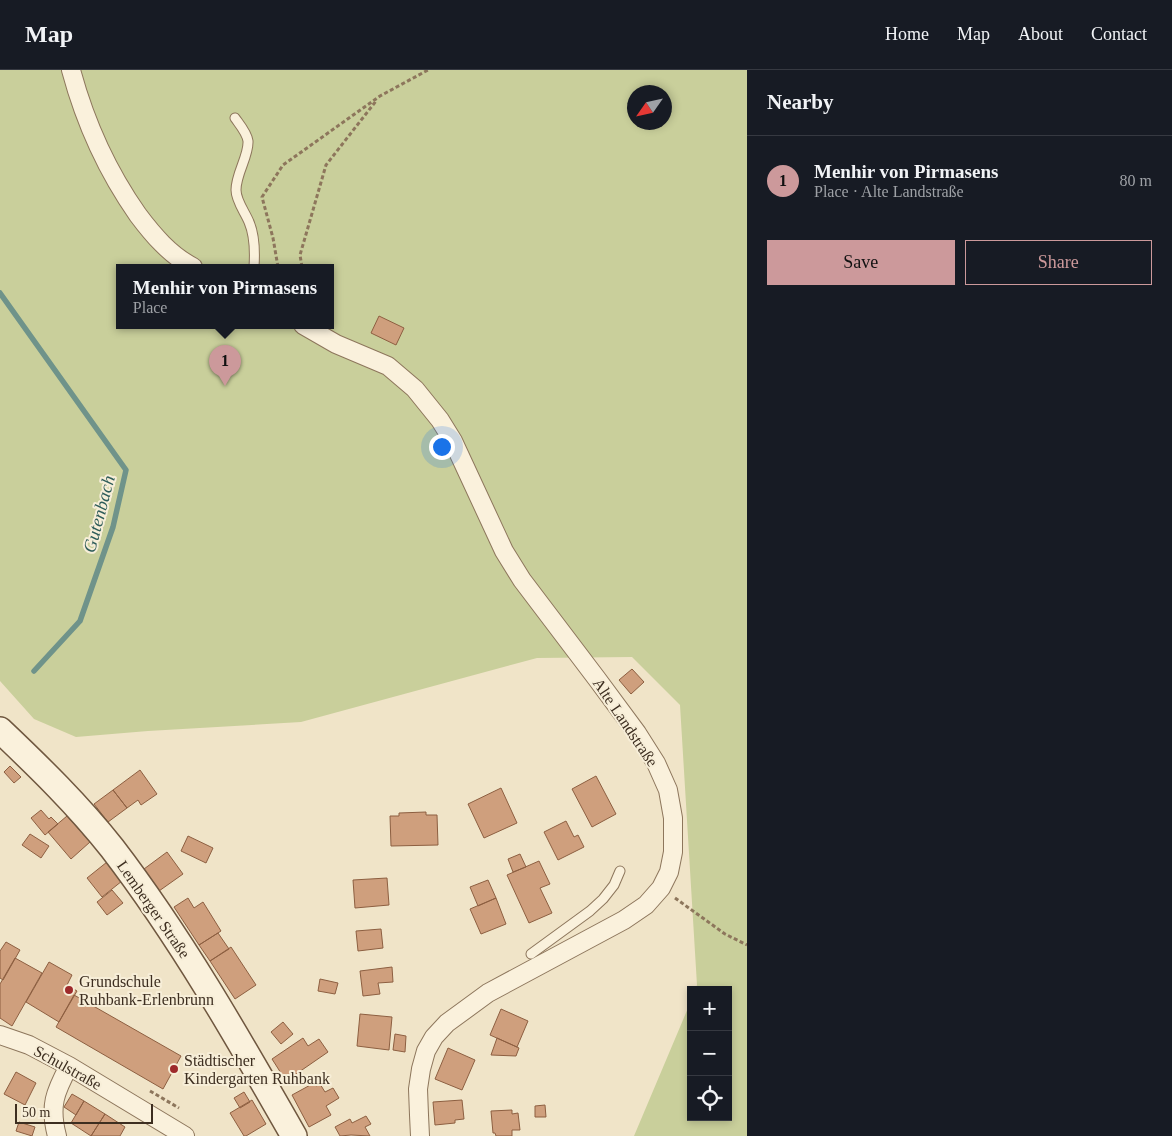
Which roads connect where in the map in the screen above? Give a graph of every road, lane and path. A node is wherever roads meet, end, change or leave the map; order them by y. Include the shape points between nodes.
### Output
1 (71, 70) edge
2 (428, 70) edge
3 (380, 96) junction
4 (235, 118) dead end
5 (189, 264) edge
6 (254, 264) edge
7 (277, 264) edge
8 (302, 264) edge
9 (310, 329) edge
10 (0, 730) edge
11 (620, 871) dead end
12 (662, 888) junction
13 (747, 945) edge
14 (531, 954) dead end
15 (0, 1035) edge
16 (69, 1066) junction
17 (150, 1091) dead end
18 (179, 1108) dead end
19 (57, 1136) edge
20 (185, 1136) edge
21 (294, 1136) edge
22 (420, 1136) edge

1 - 5 street via 104,159 123,193 165,248
2 - 3 path
3 - 7 path via 284,165 262,197
3 - 8 path via 326,165 300,255
4 - 6 lane via 248,140 235,192 254,238
9 - 12 street, Alte Landstraße via 388,366 415,389 440,420 504,551 522,580 656,762 668,790 673,818 673,852
10 - 21 main road, Lemberger Straße via 68,797 153,905 207,988
11 - 14 lane via 603,899
12 - 13 path via 725,934
12 - 22 street, Alte Landstraße via 646,905 624,920 488,994 447,1023 426,1051 421,1069 418,1089
15 - 16 street, Schulstraße
16 - 19 street via 55,1096
16 - 20 street, Schulstraße
17 - 18 path

